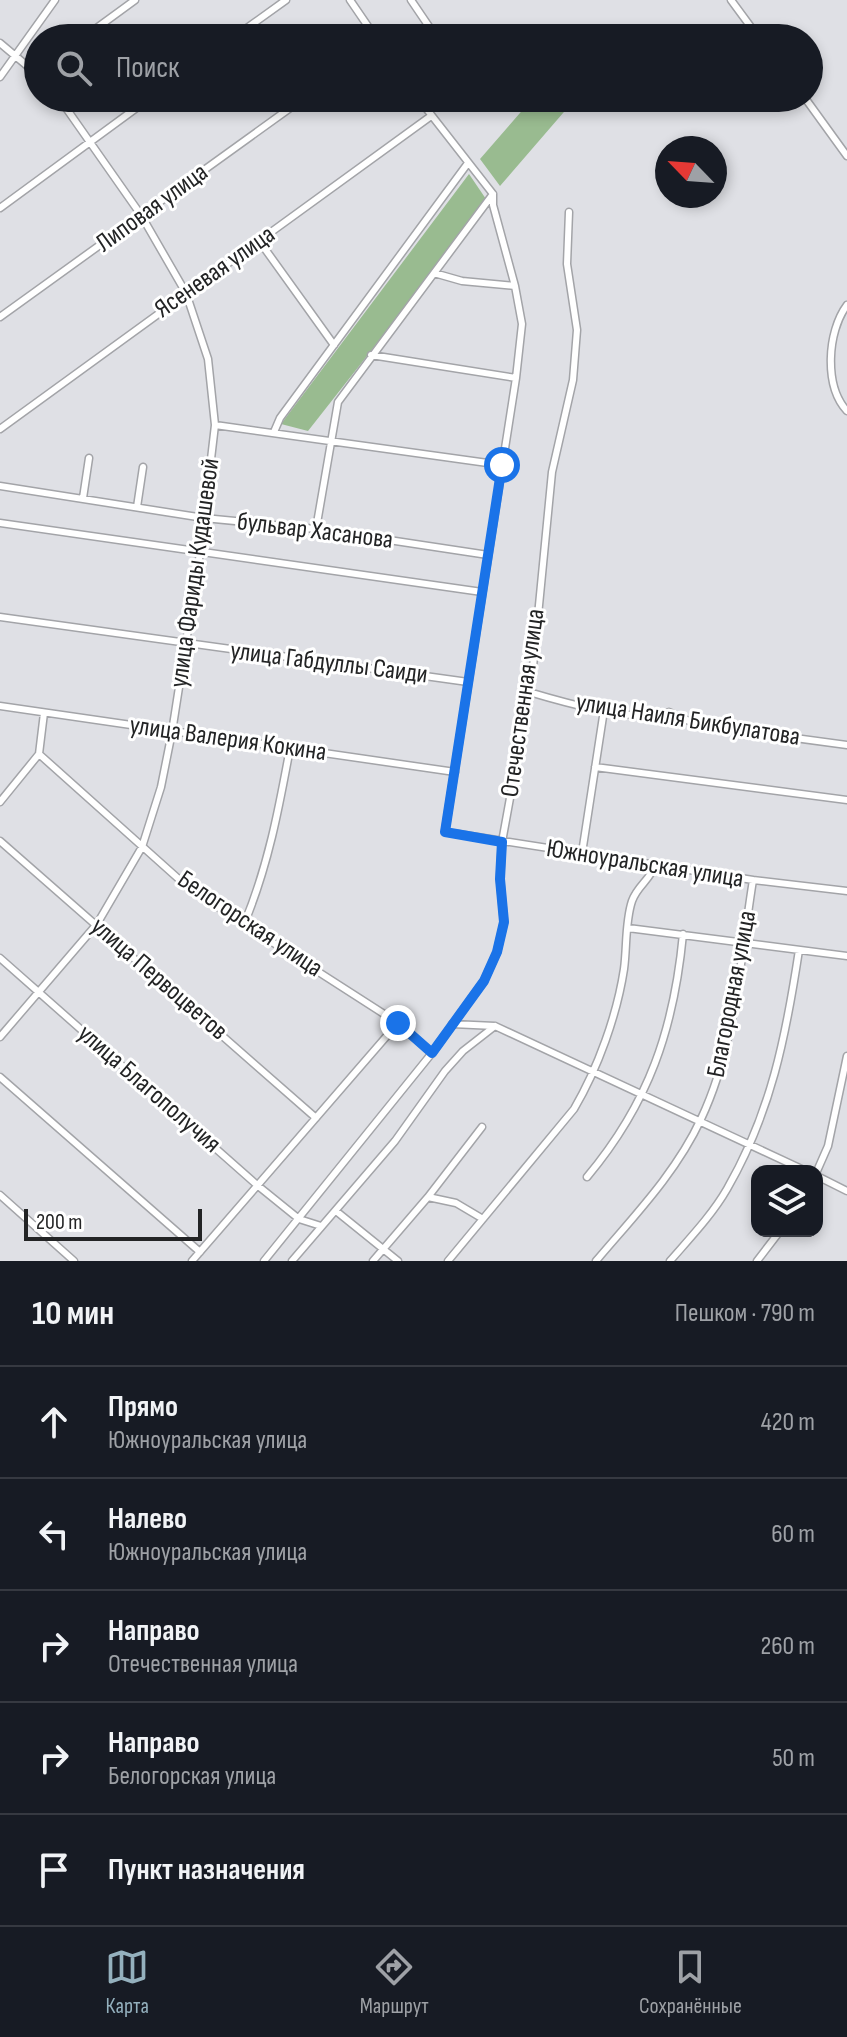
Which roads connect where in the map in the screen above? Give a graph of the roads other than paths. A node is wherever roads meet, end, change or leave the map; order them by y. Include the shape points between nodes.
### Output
1 (55, 0) edge
2 (135, 0) edge
3 (286, 0) edge
4 (350, 0) edge
5 (411, 0) edge
6 (731, 0) edge
7 (38, 24) edge
8 (102, 24) edge
9 (253, 24) edge
10 (366, 24) edge
11 (427, 24) edge
12 (749, 24) edge
13 (0, 43) edge
14 (24, 43) edge
15 (16, 54) junction
16 (24, 61) edge
17 (0, 77) edge
18 (69, 112) edge
19 (130, 112) edge
20 (284, 112) edge
21 (428, 112) edge
22 (815, 112) edge
23 (431, 116) junction
24 (90, 141) junction
25 (847, 156) edge
26 (468, 163) junction
27 (493, 194) junction
28 (0, 208) edge
29 (569, 212) dead end
30 (141, 215) junction
31 (260, 242) junction
32 (434, 273) junction
33 (515, 286) junction
34 (186, 293) junction
35 (847, 305) edge
36 (0, 317) edge
37 (334, 345) junction
38 (371, 355) junction
39 (516, 378) junction
40 (847, 411) edge
41 (215, 425) junction
42 (0, 429) edge
43 (274, 432) junction
44 (329, 440) junction
45 (89, 458) dead end
46 (502, 465) junction
47 (143, 467) dead end
48 (0, 486) edge
49 (83, 498) junction
50 (137, 507) junction
51 (204, 518) junction
52 (0, 523) edge
53 (316, 529) junction
54 (200, 553) junction
55 (488, 555) junction
56 (482, 592) junction
57 (0, 617) edge
58 (186, 645) junction
59 (468, 682) junction
60 (529, 692) junction
61 (0, 706) edge
62 (604, 710) junction
63 (44, 713) junction
64 (172, 732) junction
65 (847, 745) edge
66 (290, 748) junction
67 (39, 754) junction
68 (595, 767) junction
69 (455, 772) junction
70 (847, 800) edge
71 (0, 802) edge
72 (0, 841) edge
73 (502, 842) junction
74 (142, 847) junction
75 (582, 853) junction
76 (655, 865) junction
77 (753, 880) junction
78 (847, 891) edge
79 (97, 924) junction
80 (244, 924) junction
81 (628, 928) junction
82 (683, 934) junction
83 (743, 941) junction
84 (799, 950) junction
85 (847, 956) edge
86 (0, 958) edge
87 (38, 992) junction
88 (398, 1023) junction
89 (452, 1024) junction
90 (495, 1026) junction
91 (0, 1037) edge
92 (432, 1053) junction
93 (847, 1056) edge
94 (594, 1072) junction
95 (0, 1077) edge
96 (845, 1082) edge
97 (643, 1095) junction
98 (316, 1118) junction
99 (700, 1121) junction
100 (482, 1127) dead end
101 (750, 1145) junction
102 (793, 1165) edge
103 (821, 1165) edge
104 (587, 1177) dead end
105 (823, 1177) edge
106 (257, 1185) junction
107 (847, 1191) edge
108 (0, 1195) edge
109 (428, 1197) junction
110 (336, 1211) junction
111 (299, 1219) junction
112 (483, 1219) junction
113 (321, 1226) junction
114 (775, 1237) edge
115 (383, 1248) junction
116 (200, 1252) junction
117 (74, 1261) edge
118 (192, 1261) edge
119 (264, 1261) edge
120 (292, 1261) edge
121 (373, 1261) edge
122 (398, 1261) edge
123 (448, 1261) edge
124 (596, 1261) edge
125 (670, 1261) edge
126 (757, 1261) edge

1 - 7 street
2 - 8 street
3 - 9 street
4 - 10 street
5 - 11 street
6 - 12 street
13 - 15 street
14 - 15 street
15 - 16 street
15 - 17 street
18 - 24 street, улица Фариды Кудашевой
19 - 24 street
20 - 30 street, Липовая улица
21 - 23 street, Южноуральская улица
22 - 25 street
23 - 26 street, Южноуральская улица
23 - 31 street, Ясеневая улица
24 - 28 street
24 - 30 street, улица Фариды Кудашевой
26 - 27 street, Южноуральская улица
26 - 37 street
27 - 32 street
27 - 33 street, Южноуральская улица
29 - 60 street, Отечественная улица via 567,264 577,330 573,380 552,472
30 - 34 street, улица Фариды Кудашевой
30 - 36 street, Липовая улица
31 - 34 street, Ясеневая улица
31 - 37 street
32 - 33 street
32 - 38 street
33 - 39 street, Южноуральская улица via 522,324
34 - 41 street, улица Фариды Кудашевой via 208,359
34 - 42 street, Ясеневая улица
35 - 40 street via 834,337 832,368 834,389
37 - 43 street
38 - 39 street
38 - 44 street via 338,402
39 - 46 street, Южноуральская улица
41 - 43 street
41 - 51 street, улица Фариды Кудашевой
43 - 44 street
44 - 46 street
44 - 53 street
45 - 49 street
46 - 55 street, Южноуральская улица
47 - 50 street
48 - 49 street, бульвар Хасанова
49 - 50 street, бульвар Хасанова
50 - 51 street, бульвар Хасанова
51 - 53 street, бульвар Хасанова
51 - 54 street, улица Фариды Кудашевой
52 - 54 street, бульвар Хасанова
53 - 55 street, бульвар Хасанова
54 - 56 street, бульвар Хасанова
54 - 58 street, улица Фариды Кудашевой
55 - 56 street, Южноуральская улица
56 - 59 street, Южноуральская улица
57 - 58 street, улица Габдуллы Саиди
58 - 59 street, улица Габдуллы Саиди
58 - 64 street, улица Фариды Кудашевой
59 - 69 street, Южноуральская улица
60 - 62 street, улица Наиля Бикбулатова
60 - 73 street, Отечественная улица
61 - 63 street, улица Валерия Кокина
62 - 65 street, улица Наиля Бикбулатова via 653,717 669,712 698,725
62 - 68 street
63 - 64 street, улица Валерия Кокина
63 - 67 street
64 - 66 street, улица Валерия Кокина
64 - 74 street, улица Фариды Кудашевой
66 - 69 street, улица Валерия Кокина
66 - 80 street via 277,821
67 - 71 street
67 - 74 street, Белогорская улица
68 - 70 street
68 - 75 street
69 - 73 street, Южноуральская улица via 445,832
72 - 79 street, улица Первоцветов
73 - 75 street, Южноуральская улица
73 - 89 street, Отечественная улица via 504,922 497,952 484,981
74 - 79 street, улица Фариды Кудашевой
74 - 80 street, Белогорская улица via 191,890
75 - 76 street, Южноуральская улица
76 - 77 street, Южноуральская улица
76 - 81 street via 632,902
77 - 78 street, Южноуральская улица
77 - 83 street, Благородная улица
79 - 87 street, улица Фариды Кудашевой
79 - 98 street, улица Первоцветов
80 - 88 street, Белогорская улица
81 - 82 street
81 - 94 street via 624,970
82 - 83 street
82 - 97 street via 673,1010
83 - 84 street
83 - 99 street, Благородная улица via 727,1045
84 - 85 street
84 - 101 street via 786,1037
86 - 87 street, улица Благополучия
87 - 91 street, улица Фариды Кудашевой
87 - 106 street, улица Благополучия
88 - 92 street, Белогорская улица
88 - 98 street
89 - 90 street
89 - 92 street, Отечественная улица
90 - 94 street
90 - 110 street via 445,1071
92 - 111 street, Отечественная улица
93 - 96 street
94 - 97 street
94 - 112 street via 574,1109
95 - 116 street
96 - 103 street
97 - 99 street
97 - 104 street
98 - 106 street
99 - 101 street
99 - 124 street, Благородная улица via 659,1187
100 - 109 street
101 - 102 street
101 - 125 street via 726,1191
105 - 107 street
106 - 111 street, улица Благополучия
106 - 116 street
108 - 117 street
109 - 112 street via 456,1203
109 - 115 street
110 - 113 street
110 - 115 street
111 - 113 street
111 - 119 street, Отечественная улица
112 - 123 street
113 - 120 street
114 - 126 street
115 - 121 street
115 - 122 street
116 - 118 street

